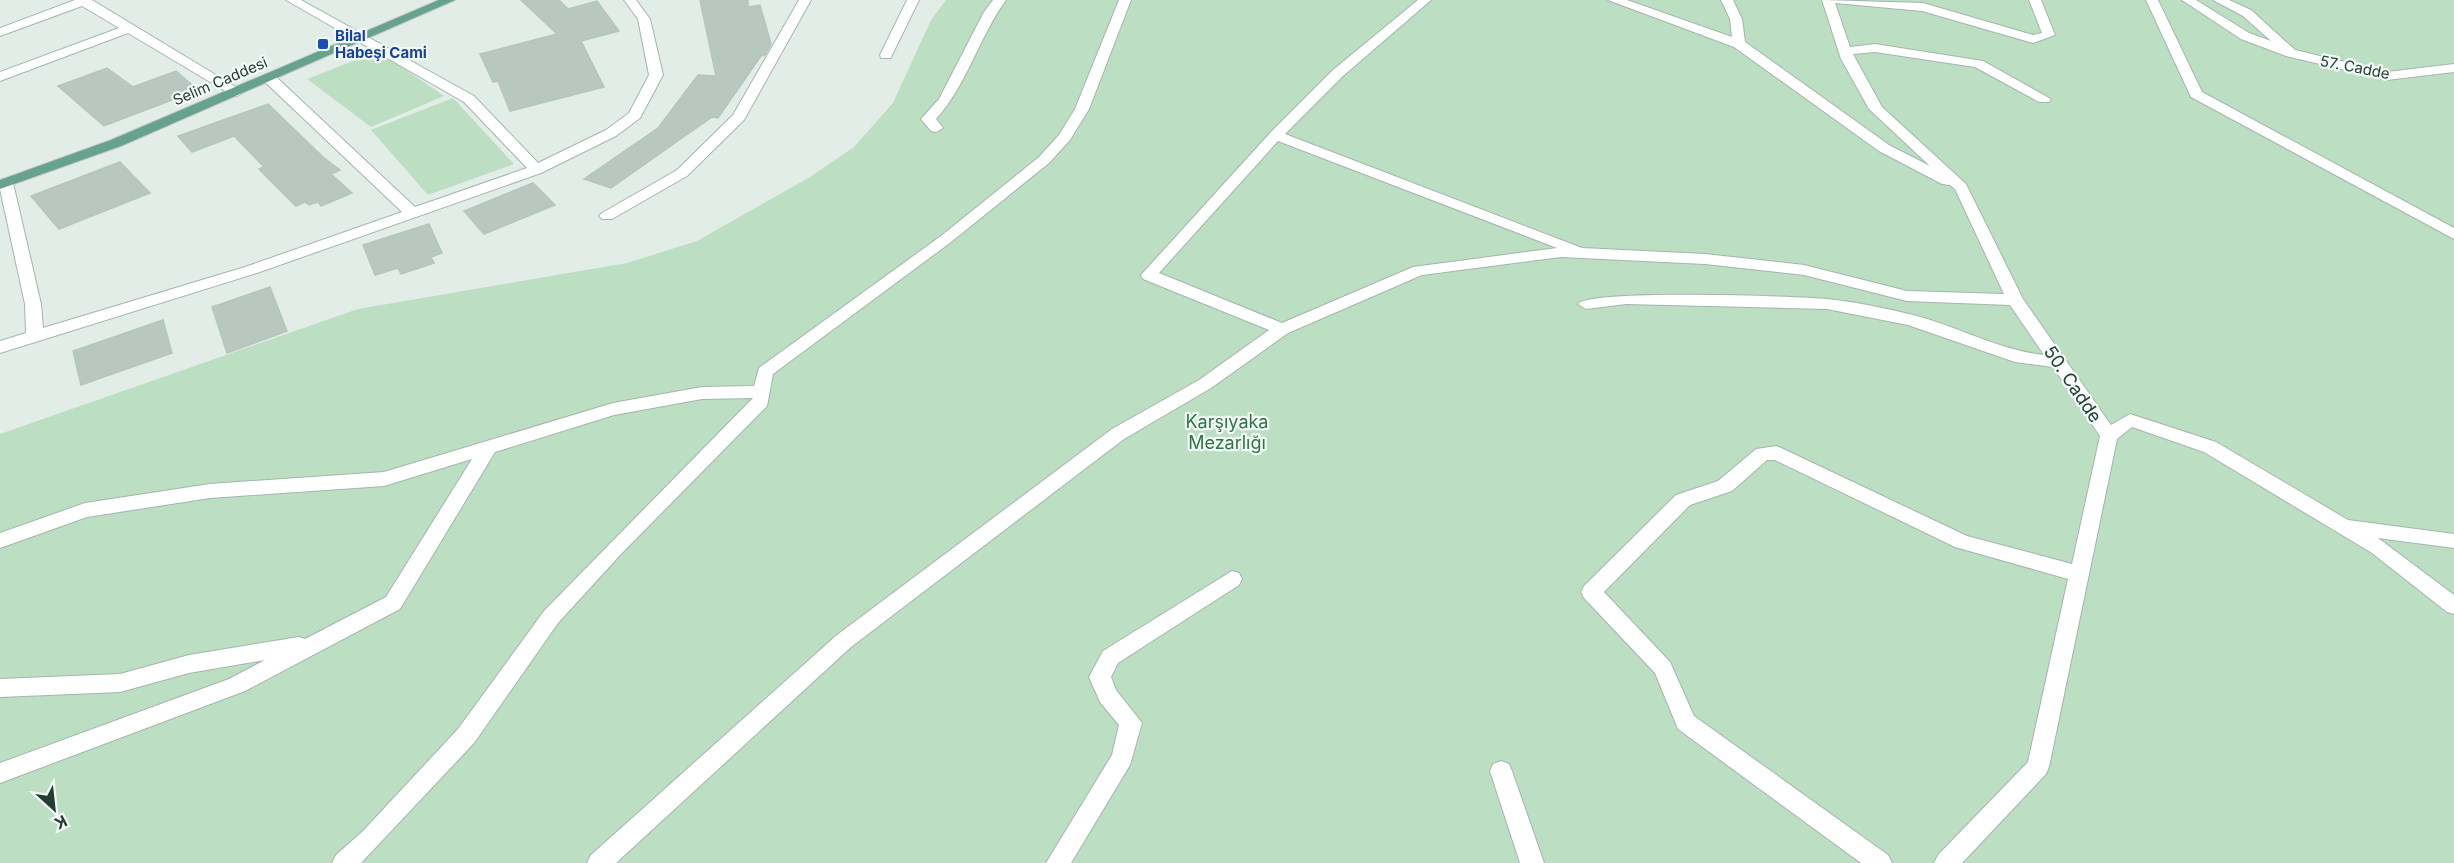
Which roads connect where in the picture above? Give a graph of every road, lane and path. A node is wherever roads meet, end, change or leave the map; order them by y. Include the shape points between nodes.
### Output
1 (292, 0) edge
2 (449, 0) edge
3 (630, 0) edge
4 (805, 0) edge
5 (913, 0) edge
6 (1000, 0) edge
7 (1125, 0) edge
8 (1425, 0) edge
9 (1614, 0) edge
10 (1727, 0) edge
11 (1828, 0) edge
12 (1837, 0) edge
13 (2035, 0) edge
14 (2152, 0) edge
15 (2188, 0) edge
16 (2219, 0) edge
17 (2257, 0) edge
18 (84, 1) edge
19 (1921, 3) edge
20 (2247, 13) junction
21 (128, 29) junction
22 (0, 32) edge
23 (364, 38) junction
24 (1739, 44) junction
25 (1845, 51) junction
26 (2291, 53) junction
27 (886, 55) dead end
28 (2454, 68) edge
29 (0, 77) edge
30 (269, 78) junction
31 (237, 92) junction
32 (2044, 99) dead end
33 (936, 128) dead end
34 (1276, 135) junction
35 (536, 170) junction
36 (3, 184) edge
37 (1961, 187) junction
38 (412, 213) junction
39 (607, 216) dead end
40 (2454, 234) edge
41 (1588, 254) junction
42 (2015, 300) junction
43 (1586, 304) dead end
44 (1282, 329) junction
45 (35, 338) junction
46 (0, 347) edge
47 (2058, 362) junction
48 (762, 392) junction
49 (2109, 436) junction
50 (488, 448) junction
51 (2341, 526) junction
52 (0, 541) edge
53 (2454, 541) edge
54 (2079, 574) junction
55 (1232, 579) dead end
56 (2454, 606) edge
57 (316, 644) junction
58 (0, 688) edge
59 (1501, 771) dead end
60 (0, 773) edge
61 (344, 863) edge
62 (599, 863) edge
63 (1058, 863) edge
64 (1532, 863) edge
65 (1880, 863) edge
66 (1946, 863) edge

1 - 23 street
2 - 23 main road, Selim Caddesi
3 - 35 street via 644,19 656,75 635,115 611,133
4 - 39 street via 739,117 682,173
5 - 27 street
6 - 33 street via 990,12 945,102 928,119
7 - 48 street via 1082,109 1044,160 946,239 765,372
8 - 34 street via 1338,73
9 - 24 street
10 - 24 street via 1736,19
11 - 25 street, 50. Cadde
12 - 19 street
13 - 19 street via 2049,35 2033,39
14 - 40 street via 2196,94
15 - 26 street, 57. Cadde via 2245,36
16 - 20 street
17 - 20 street
18 - 21 street
18 - 22 street
20 - 26 street
21 - 29 street
21 - 31 street
23 - 30 main road, Selim Caddesi
23 - 35 street via 469,99
24 - 37 street via 1884,148
25 - 32 street via 1875,48 1978,64
25 - 37 street, 50. Cadde via 1876,109
26 - 28 street, 57. Cadde via 2387,76
30 - 31 main road, Selim Caddesi
30 - 38 street
31 - 36 main road, Selim Caddesi via 116,143
34 - 41 street
34 - 44 street via 1149,274
35 - 38 street
36 - 45 street via 33,304
37 - 42 street, 50. Cadde
38 - 45 street via 251,270
41 - 42 street via 1705,259 1804,270 1907,296
41 - 44 street via 1561,252 1419,270
42 - 47 street, 50. Cadde
43 - 47 street via 1626,299 1827,304 1911,320 2021,358
44 - 62 street via 1205,384 1118,434 844,641
45 - 46 street
47 - 49 street, 50. Cadde
48 - 50 street via 702,393 613,409
48 - 61 street via 761,402 551,617 466,736
49 - 51 street via 2130,420 2210,447
49 - 54 street, 50. Cadde
50 - 52 street via 384,478 210,491 85,510
50 - 57 street via 393,603
51 - 53 street
51 - 56 street via 2379,548
54 - 65 street via 1962,542 1777,453 1761,454 1725,486 1683,500 1591,592 1663,668 1686,722
54 - 66 street, 50. Cadde via 2038,767
55 - 63 street via 1110,657 1100,677 1108,696 1131,723 1122,758
57 - 58 street via 189,664 120,683
57 - 60 street via 237,685
59 - 64 street

